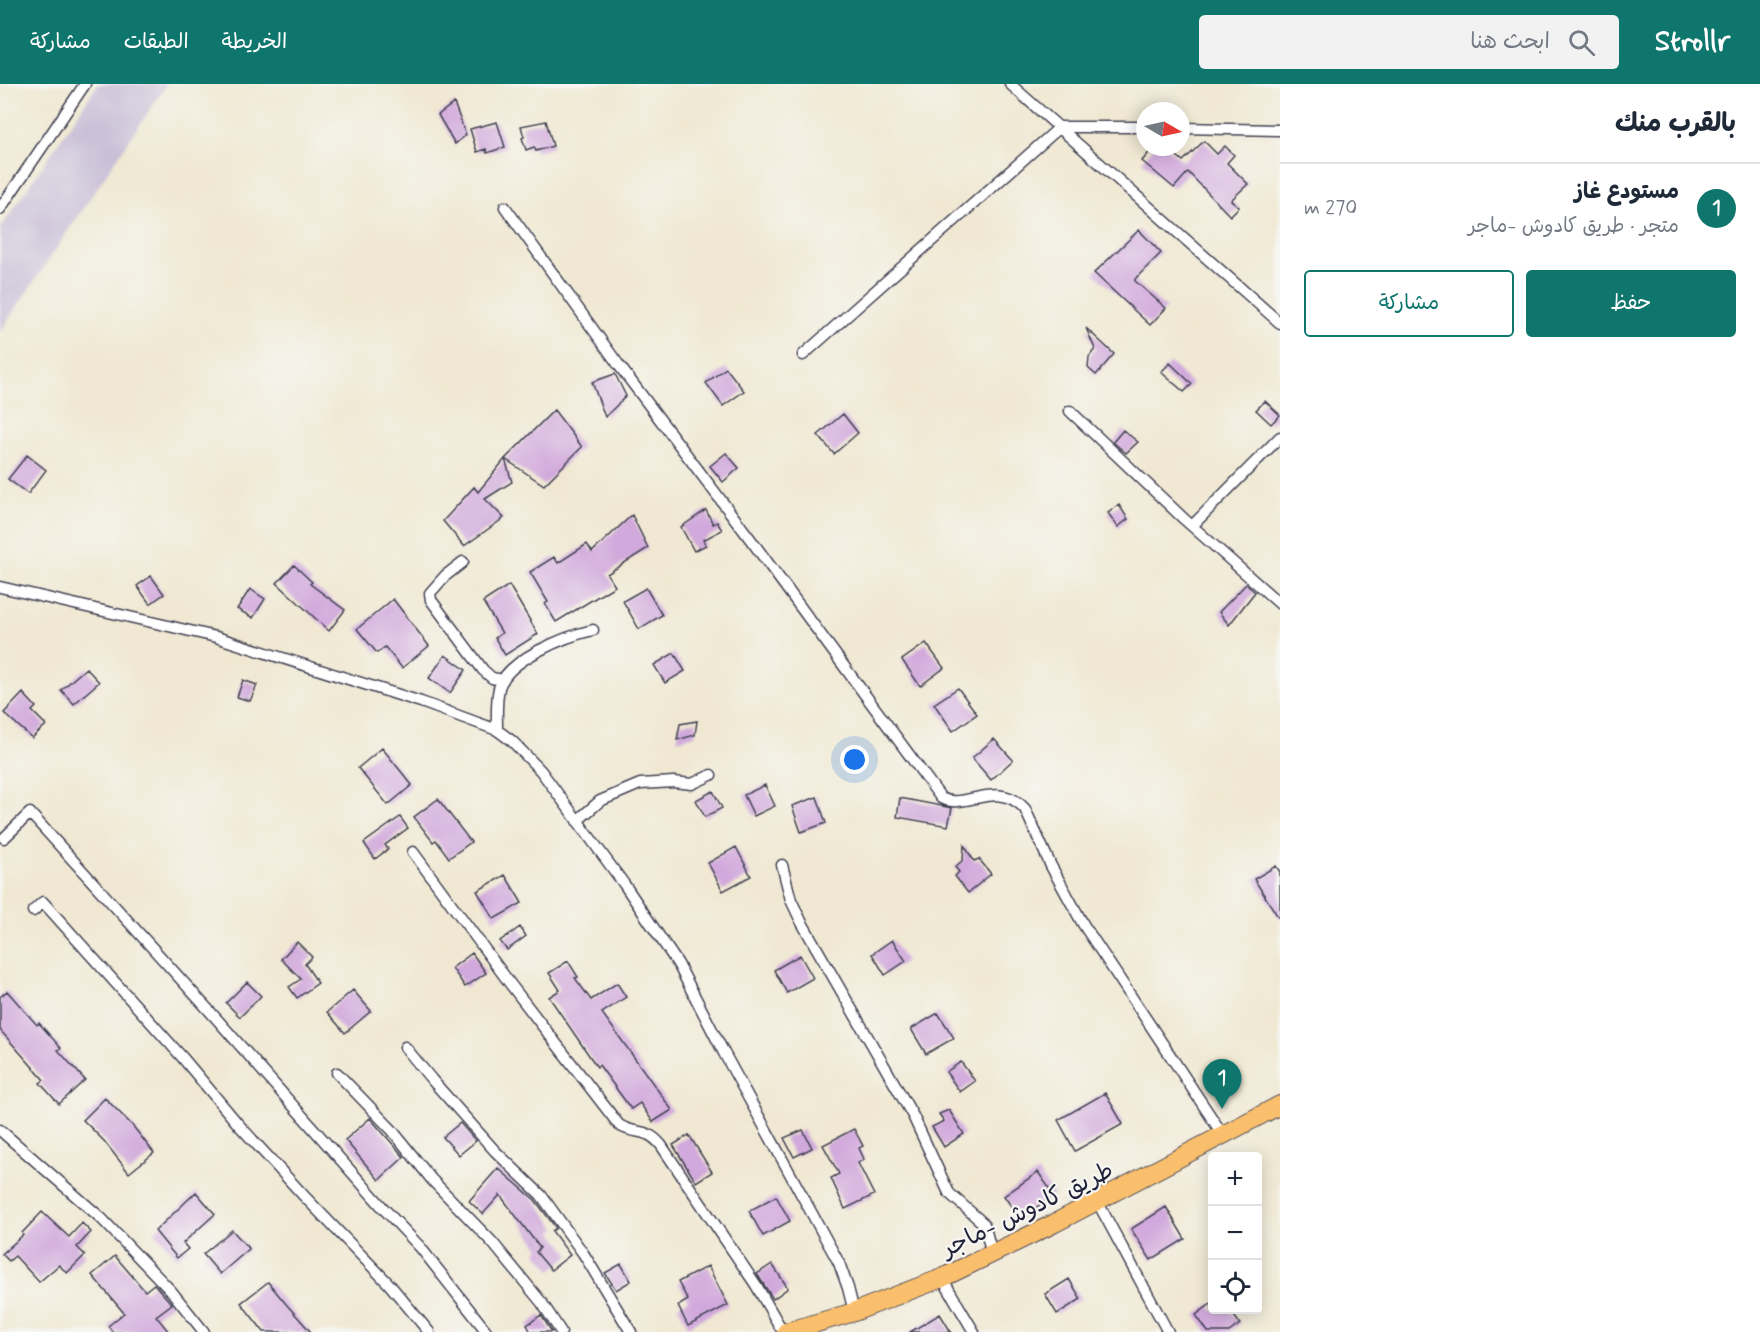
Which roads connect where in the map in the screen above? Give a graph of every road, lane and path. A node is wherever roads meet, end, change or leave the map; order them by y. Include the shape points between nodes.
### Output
1 (85, 84) edge
2 (1010, 84) edge
3 (1060, 127) junction
4 (1136, 127) edge
5 (1190, 128) edge
6 (1280, 130) edge
7 (505, 207) dead end
8 (0, 209) edge
9 (1280, 323) edge
10 (803, 355) dead end
11 (1070, 411) dead end
12 (1280, 437) edge
13 (1192, 526) junction
14 (463, 562) dead end
15 (0, 587) edge
16 (1280, 604) edge
17 (593, 630) dead end
18 (502, 680) junction
19 (497, 730) junction
20 (711, 775) dead end
21 (577, 820) junction
22 (4, 838) dead end
23 (412, 852) dead end
24 (782, 866) dead end
25 (33, 911) dead end
26 (405, 1047) dead end
27 (337, 1073) dead end
28 (1280, 1105) edge
29 (0, 1130) edge
30 (1223, 1135) junction
31 (1097, 1201) junction
32 (992, 1254) junction
33 (942, 1278) junction
34 (854, 1312) junction
35 (204, 1332) edge
36 (429, 1332) edge
37 (487, 1332) edge
38 (561, 1332) edge
39 (631, 1332) edge
40 (785, 1332) edge
41 (974, 1332) edge
42 (1168, 1332) edge

1 - 8 street
2 - 3 street
3 - 4 street
3 - 9 street
3 - 10 street
5 - 6 street
7 - 30 street via 941,798 957,801 1003,796 1024,809 1083,924
11 - 13 street
12 - 13 street
13 - 16 street
14 - 18 street via 434,587 431,600 486,674
15 - 19 street via 216,636
17 - 18 street via 574,634 533,653
18 - 19 street
19 - 21 street via 542,771
20 - 21 street via 692,784 640,784 600,801
21 - 34 street via 678,964 839,1263
22 - 37 street via 30,813 420,1247
23 - 40 street via 619,1125 649,1133 661,1145
24 - 32 street via 801,921 913,1116 949,1193 984,1224
25 - 36 street via 43,902 238,1124 389,1284
26 - 39 street via 495,1151 542,1195
27 - 38 street via 492,1242
28 - 30 highway, طريق كادوش -ماجر
29 - 35 street via 101,1218 172,1292
30 - 31 highway, طريق كادوش -ماجر
31 - 32 highway, طريق كادوش -ماجر
31 - 42 street
32 - 33 highway, طريق كادوش -ماجر
33 - 34 highway, طريق كادوش -ماجر
33 - 41 street
34 - 40 highway, طريق كادوش -ماجر

